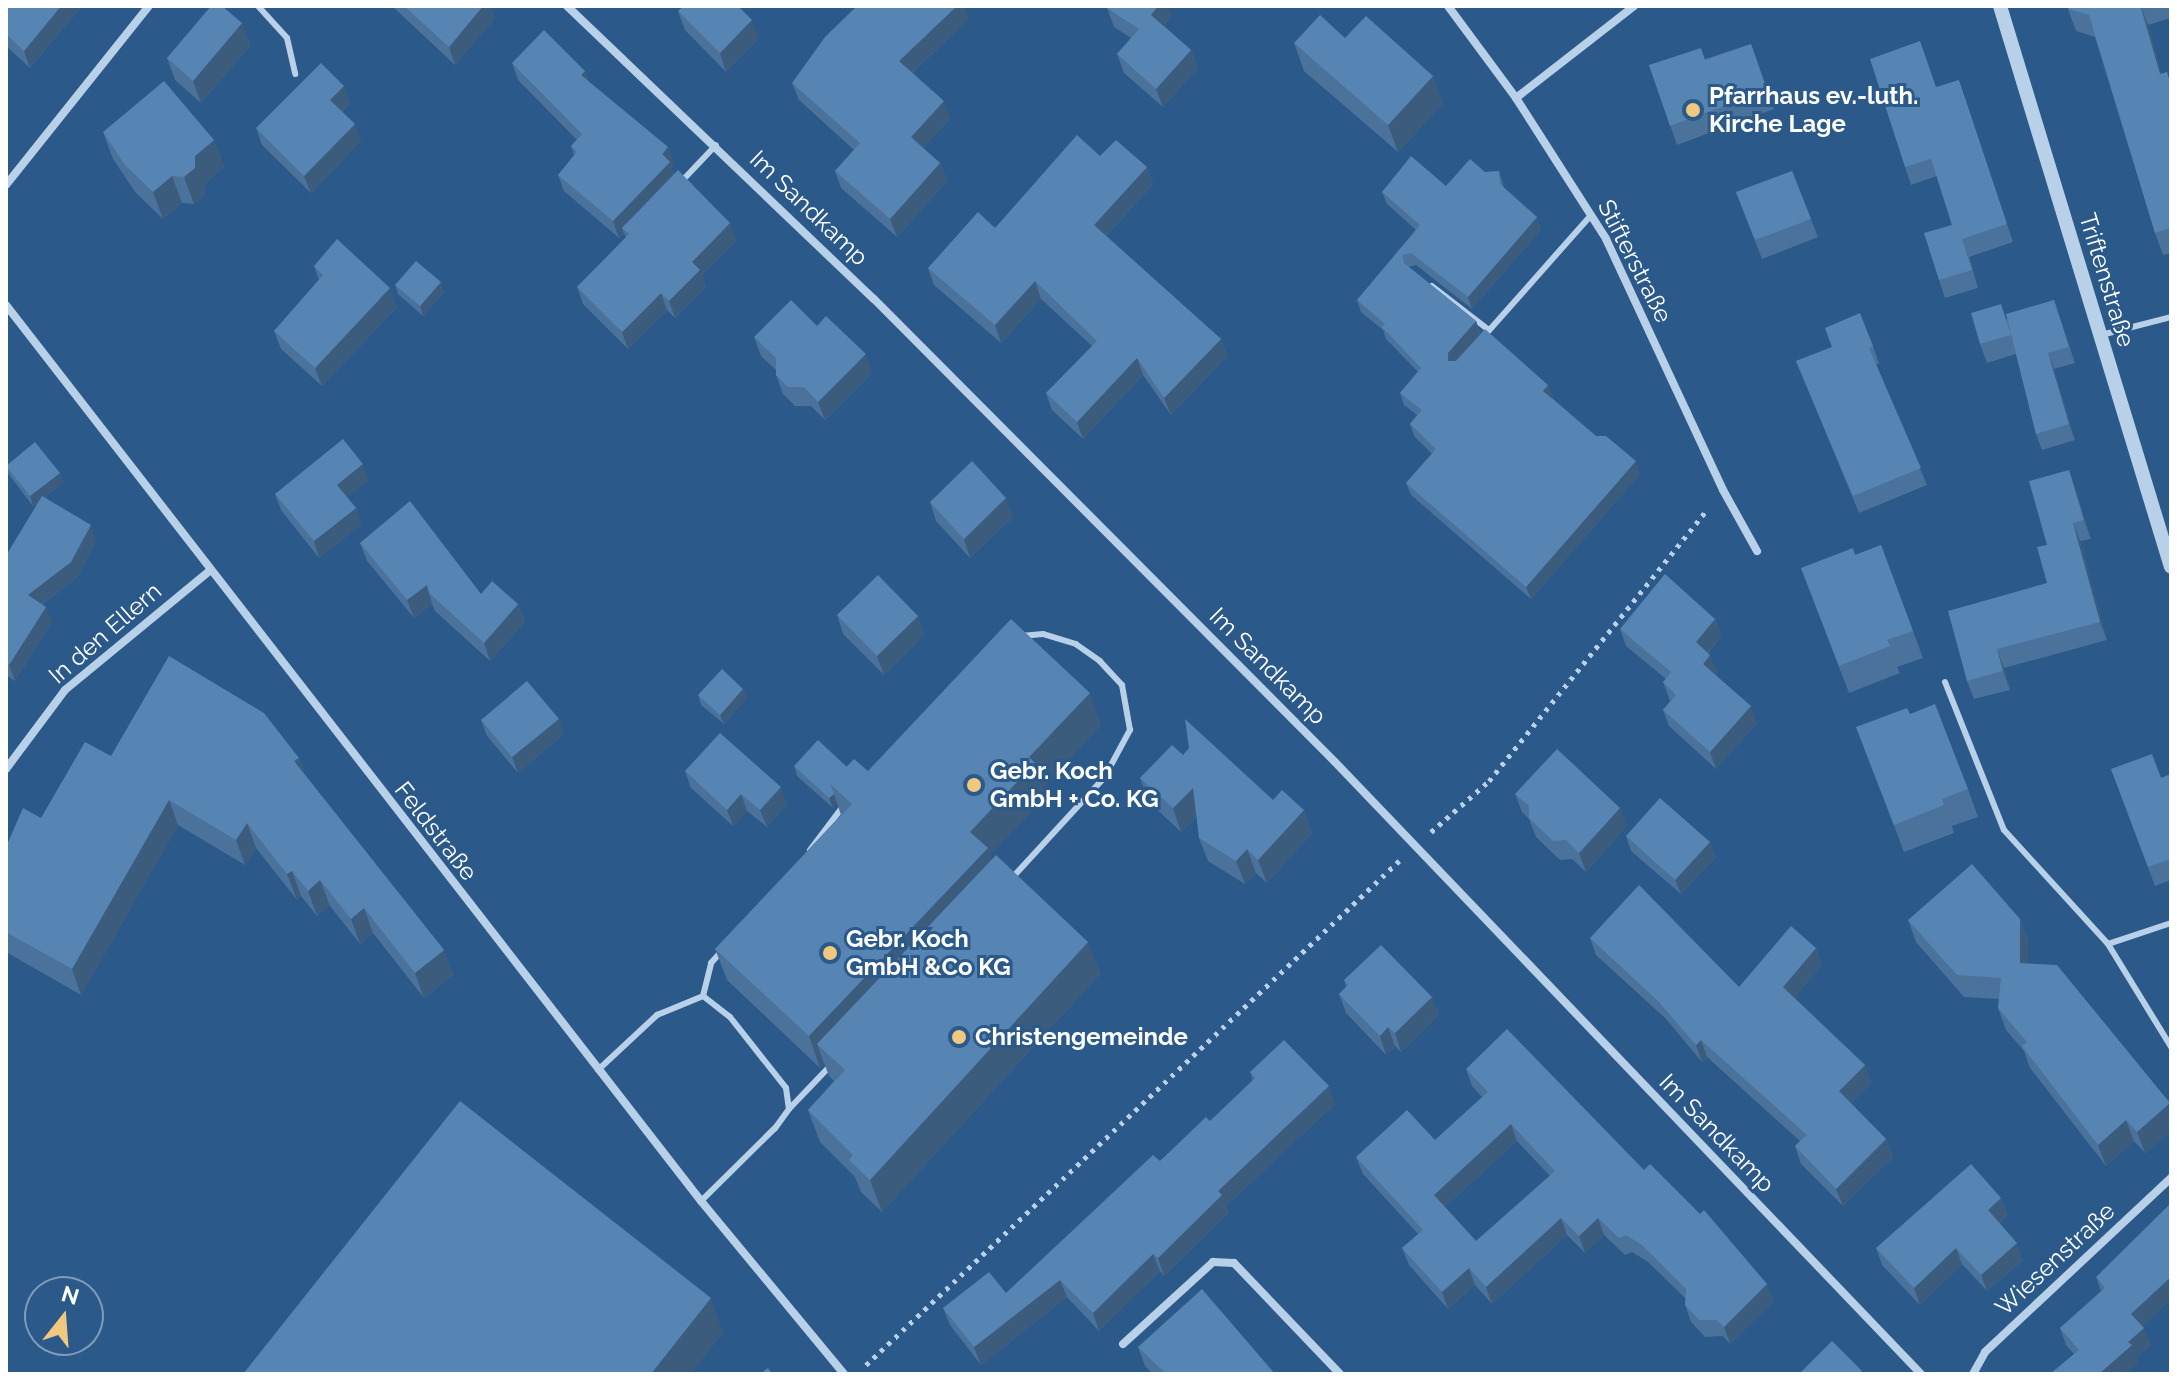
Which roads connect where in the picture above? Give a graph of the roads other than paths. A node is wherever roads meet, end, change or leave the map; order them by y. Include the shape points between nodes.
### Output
1 (149, 6) edge
2 (258, 6) edge
3 (567, 6) edge
4 (1448, 6) edge
5 (1634, 6) edge
6 (2000, 6) edge
7 (295, 74) dead end
8 (1516, 98) junction
9 (716, 145) junction
10 (6, 185) edge
11 (674, 188) edge
12 (1591, 215) junction
13 (1423, 278) edge
14 (6, 305) edge
15 (2171, 317) edge
16 (1489, 330) junction
17 (2101, 335) junction
18 (1481, 340) edge
19 (1757, 551) dead end
20 (2171, 567) edge
21 (208, 572) junction
22 (1015, 636) edge
23 (1945, 682) dead end
24 (6, 769) edge
25 (855, 793) edge
26 (807, 853) edge
27 (1002, 888) edge
28 (2171, 923) edge
29 (729, 943) edge
30 (2108, 944) junction
31 (703, 996) junction
32 (2171, 1047) edge
33 (837, 1059) edge
34 (598, 1070) junction
35 (789, 1109) junction
36 (2171, 1178) edge
37 (701, 1201) junction
38 (1123, 1344) dead end
39 (844, 1374) edge
40 (1340, 1374) edge
41 (1921, 1374) edge
42 (1973, 1374) edge

1 - 10 street
2 - 7 lane via 287,38
3 - 9 street, Im Sandkamp
4 - 8 street, Stifterstraße
5 - 8 street
6 - 17 street, Triftenstraße
8 - 12 street, Stifterstraße
9 - 11 lane
9 - 41 street, Im Sandkamp via 1324,750
12 - 16 lane
12 - 19 street, Stifterstraße
13 - 16 lane
14 - 21 street, Feldstraße
15 - 17 lane
16 - 18 lane
17 - 20 street, Triftenstraße
21 - 24 street, In den Ellern via 65,690
21 - 34 street, Feldstraße
22 - 27 lane via 1043,634 1076,644 1100,661 1122,685 1130,730 1104,778
23 - 30 lane via 2004,830
25 - 26 lane
28 - 30 lane
29 - 31 lane via 711,963
30 - 32 lane
31 - 34 lane via 657,1015
31 - 35 lane via 730,1017 786,1088
33 - 35 lane
34 - 37 street, Feldstraße
35 - 37 lane
36 - 42 street, Wiesenstraße via 1985,1352
37 - 39 street, Feldstraße
38 - 40 street via 1213,1262 1234,1263

